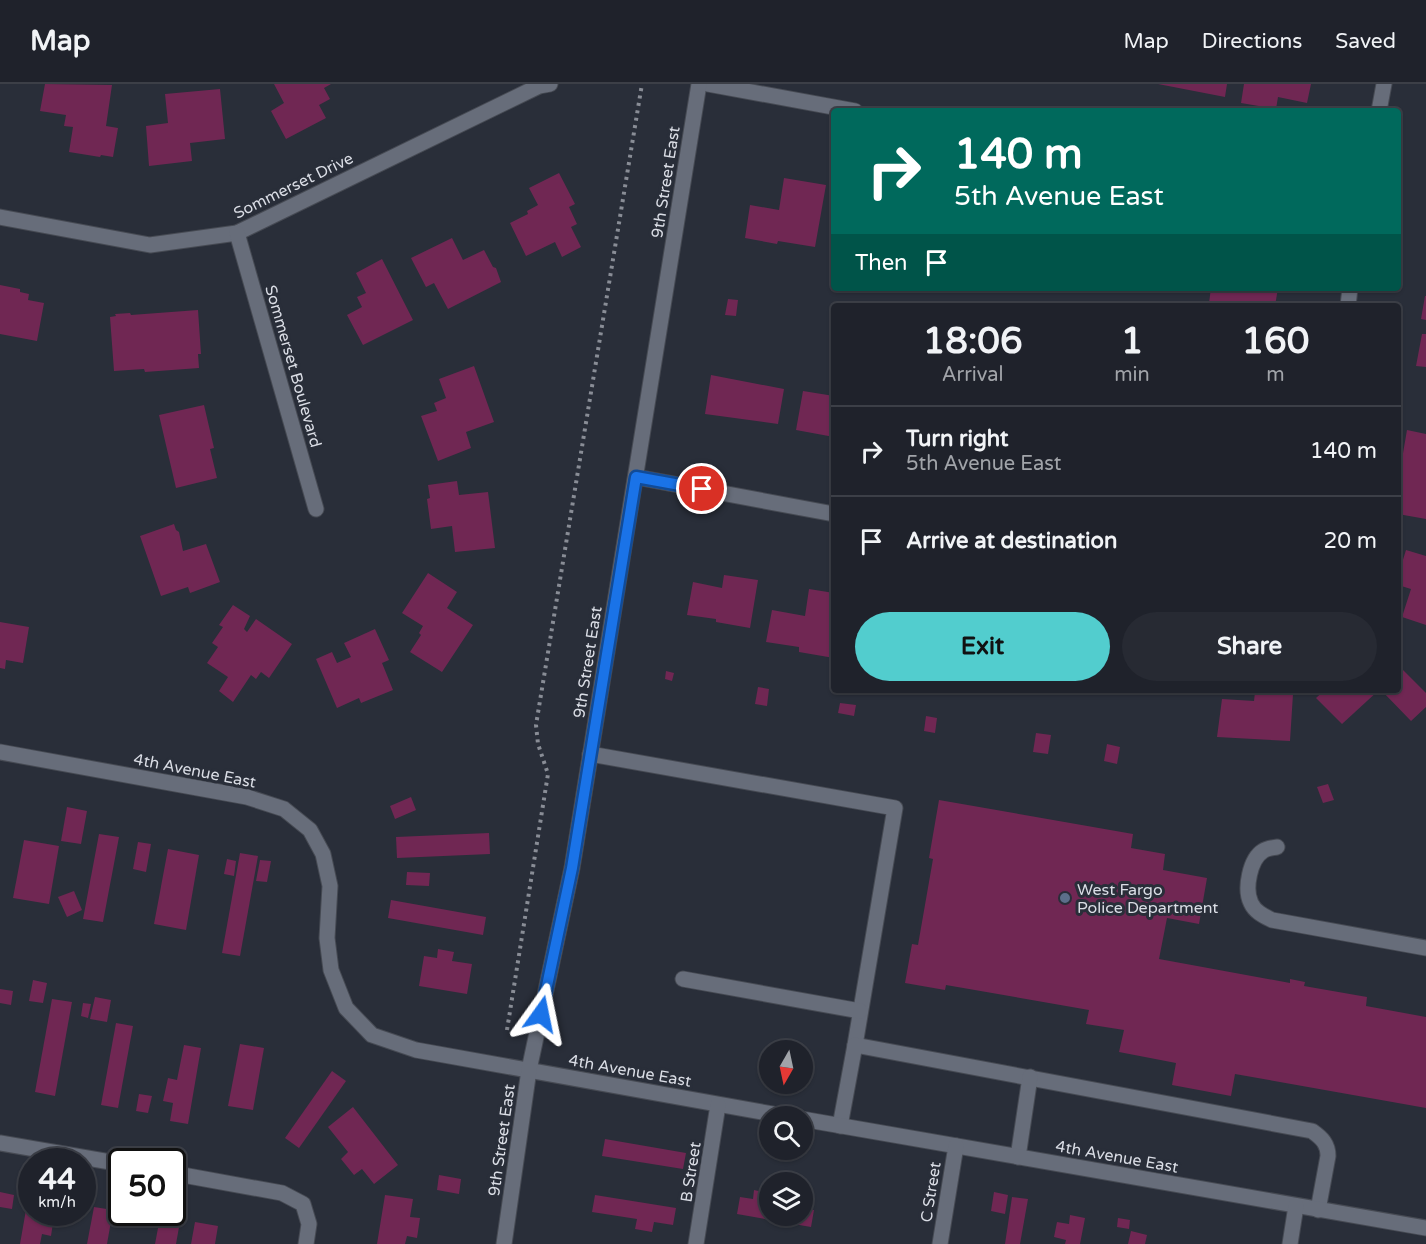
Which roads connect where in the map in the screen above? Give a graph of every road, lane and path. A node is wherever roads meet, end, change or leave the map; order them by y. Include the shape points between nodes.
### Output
1 (550, 84) edge
2 (642, 84) edge
3 (699, 84) edge
4 (708, 84) edge
5 (1384, 84) edge
6 (839, 108) edge
7 (1380, 108) edge
8 (0, 217) edge
9 (237, 233) junction
10 (636, 477) junction
11 (316, 509) dead end
12 (831, 513) edge
13 (0, 752) edge
14 (590, 754) junction
15 (1277, 847) dead end
16 (1426, 948) edge
17 (683, 980) dead end
18 (861, 1011) junction
19 (507, 1030) dead end
20 (855, 1045) junction
21 (529, 1070) junction
22 (1030, 1077) junction
23 (718, 1105) junction
24 (759, 1112) edge
25 (813, 1121) edge
26 (840, 1126) junction
27 (0, 1143) edge
28 (956, 1146) junction
29 (1017, 1157) junction
30 (108, 1162) edge
31 (186, 1176) edge
32 (1296, 1206) junction
33 (1318, 1209) junction
34 (1426, 1228) edge
35 (306, 1244) edge
36 (504, 1244) edge
37 (696, 1244) edge
38 (940, 1244) edge
39 (1290, 1244) edge

1 - 9 street, Sommerset Drive
2 - 19 path via 536,725 548,774
3 - 10 street, 9th Street East
4 - 6 street
5 - 7 street
8 - 9 street, Sommerset Drive via 150,245
9 - 11 street, Sommerset Boulevard
10 - 12 street
10 - 14 street, 9th Street East
13 - 21 street, 4th Avenue East via 247,796 284,809 310,830 323,854 330,886 327,938 331,970 346,1008 372,1035 416,1050
14 - 18 street via 895,808
14 - 21 street, 9th Street East via 572,868
15 - 16 street via 1264,850 1251,870 1248,893 1258,912 1272,920
17 - 18 street
18 - 20 street
20 - 22 street
20 - 26 street
21 - 23 street, 4th Avenue East
21 - 36 street, 9th Street East
22 - 29 street
22 - 33 street via 1312,1131 1328,1148
23 - 24 street, 4th Avenue East
23 - 37 street, B Street
25 - 26 street, 4th Avenue East
26 - 28 street, 4th Avenue East
27 - 30 street
28 - 29 street, 4th Avenue East
28 - 38 street, C Street
29 - 32 street, 4th Avenue East
31 - 35 street via 282,1193 303,1204 309,1224
32 - 33 street, 4th Avenue East
32 - 39 street
33 - 34 street, 4th Avenue East

